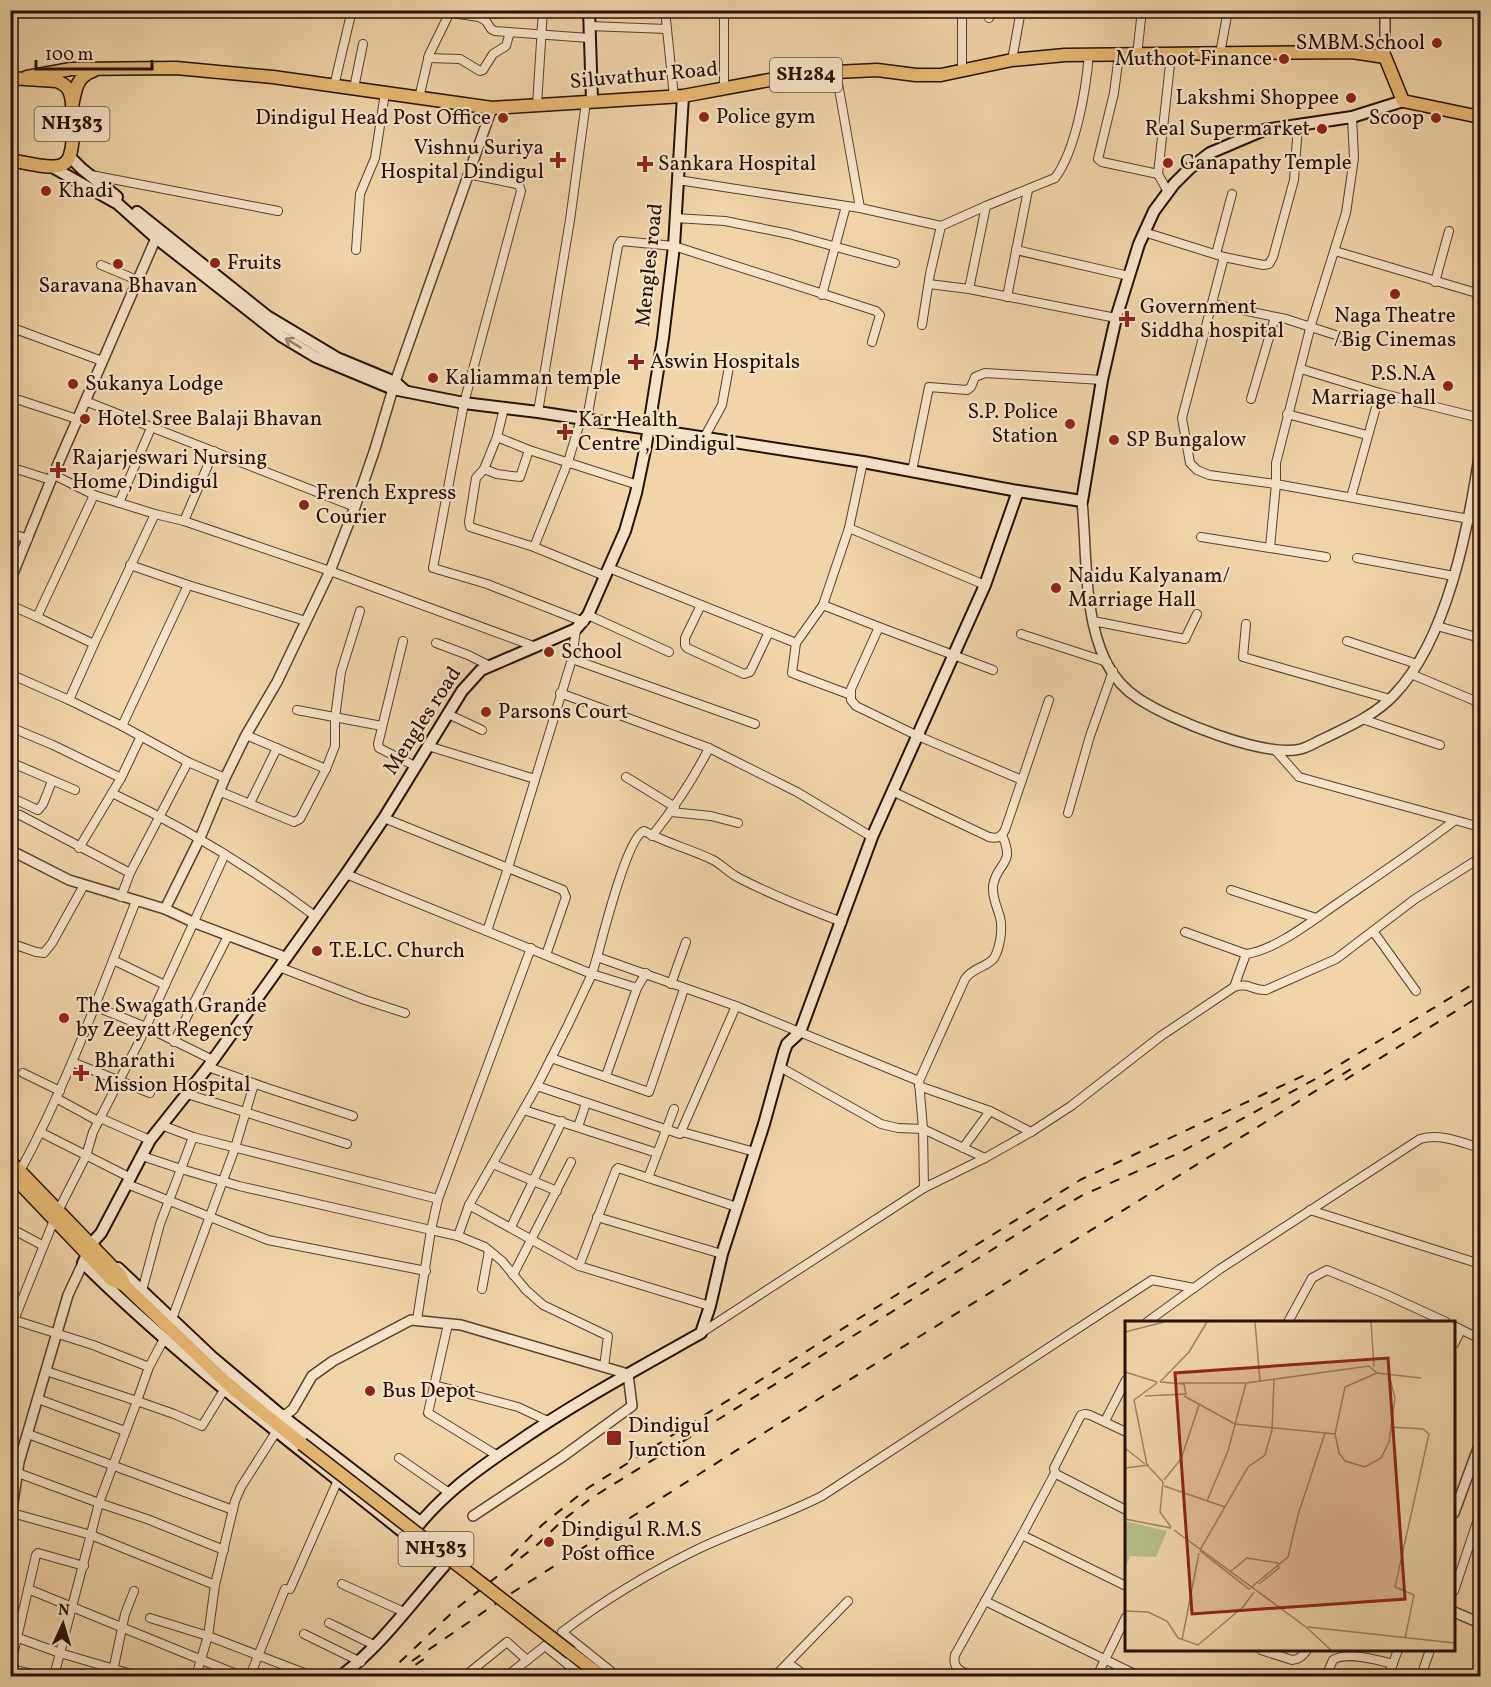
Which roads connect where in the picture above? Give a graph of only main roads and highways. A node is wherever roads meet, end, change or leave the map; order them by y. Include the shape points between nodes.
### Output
1 (589, 10) edge
2 (103, 68) junction
3 (14, 78) edge
4 (679, 96) junction
5 (589, 101) junction
6 (1403, 101) junction
7 (72, 108) junction
8 (1480, 117) edge
9 (70, 157) junction
10 (10, 160) edge
11 (52, 167) junction
12 (240, 300) junction
13 (647, 429) junction
14 (1018, 491) junction
15 (10, 1161) edge
16 (15, 1172) edge
17 (89, 1250) junction
18 (134, 1290) junction
19 (320, 1445) junction
20 (310, 1458) junction
21 (420, 1522) junction
22 (445, 1565) road end
23 (341, 1677) edge
24 (601, 1677) edge

1 - 5 main road
2 - 3 main road, Siluvathur Road / SH284
2 - 5 main road, Siluvathur Road / SH284 via 176,68 273,77 492,108
2 - 7 main road via 80,78
3 - 7 main road, NH383 via 62,83 68,88
4 - 5 main road, Siluvathur Road / SH284
4 - 6 main road, Siluvathur Road / SH284 via 791,76 877,70 940,75 1012,60 1089,54 1352,52 1386,57
4 - 13 main road, Mengles road via 674,246
6 - 8 main road
6 - 14 main road via 1352,117 1264,130 1210,153 1188,169 1154,211 1129,276 1102,380 1082,501
7 - 9 main road, NH383
9 - 11 main road, NH383 via 60,166
9 - 12 main road
10 - 11 main road, NH383
11 - 12 main road via 118,204 156,238
12 - 13 main road via 281,336 316,357 398,387 464,403
13 - 14 main road via 863,462
13 - 17 main road, Mengles road via 638,485 625,531 583,622 536,647 489,665 470,680 346,874 211,1063 150,1140
14 - 21 main road via 985,585 872,837 800,1032 787,1044 701,1333 548,1421 448,1492
15 - 16 main road
16 - 17 main road
17 - 18 main road via 104,1255
17 - 18 main road via 112,1280
17 - 20 main road via 125,1305
18 - 19 main road
18 - 24 main road, NH383, bridge via 232,1388
19 - 20 main road
19 - 21 main road
20 - 21 main road via 409,1537
22 - 23 main road via 393,1629

